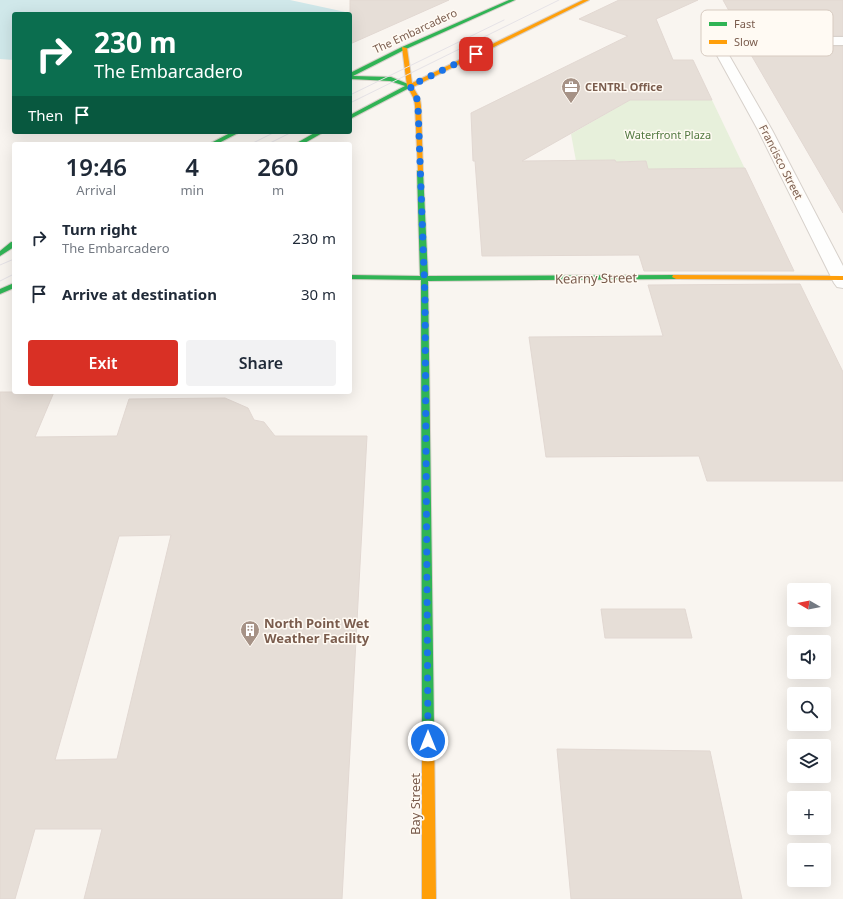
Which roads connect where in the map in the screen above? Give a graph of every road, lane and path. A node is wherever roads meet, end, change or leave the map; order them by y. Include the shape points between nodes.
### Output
1 (513, 0) edge
2 (587, 0) edge
3 (404, 48) junction
4 (723, 56) edge
5 (352, 75) edge
6 (352, 76) edge
7 (410, 86) junction
8 (352, 116) edge
9 (233, 134) edge
10 (317, 134) edge
11 (216, 142) edge
12 (302, 142) edge
13 (12, 245) edge
14 (0, 254) edge
15 (352, 277) edge
16 (424, 278) junction
17 (842, 280) edge
18 (12, 286) edge
19 (12, 289) edge
20 (0, 292) edge
21 (429, 899) edge

1 - 3 main road, The Embarcadero
2 - 7 main road
3 - 5 main road, The Embarcadero
3 - 7 main road, Bay Street
4 - 17 street, Francisco Street via 765,130
6 - 7 main road via 385,78
7 - 8 main road
7 - 16 main road, Bay Street via 418,106
9 - 11 main road
10 - 12 main road
13 - 14 main road
15 - 16 main road, Kearny Street
16 - 17 main road, Kearny Street via 697,277
16 - 21 main road, Bay Street
18 - 20 main road
19 - 20 street

